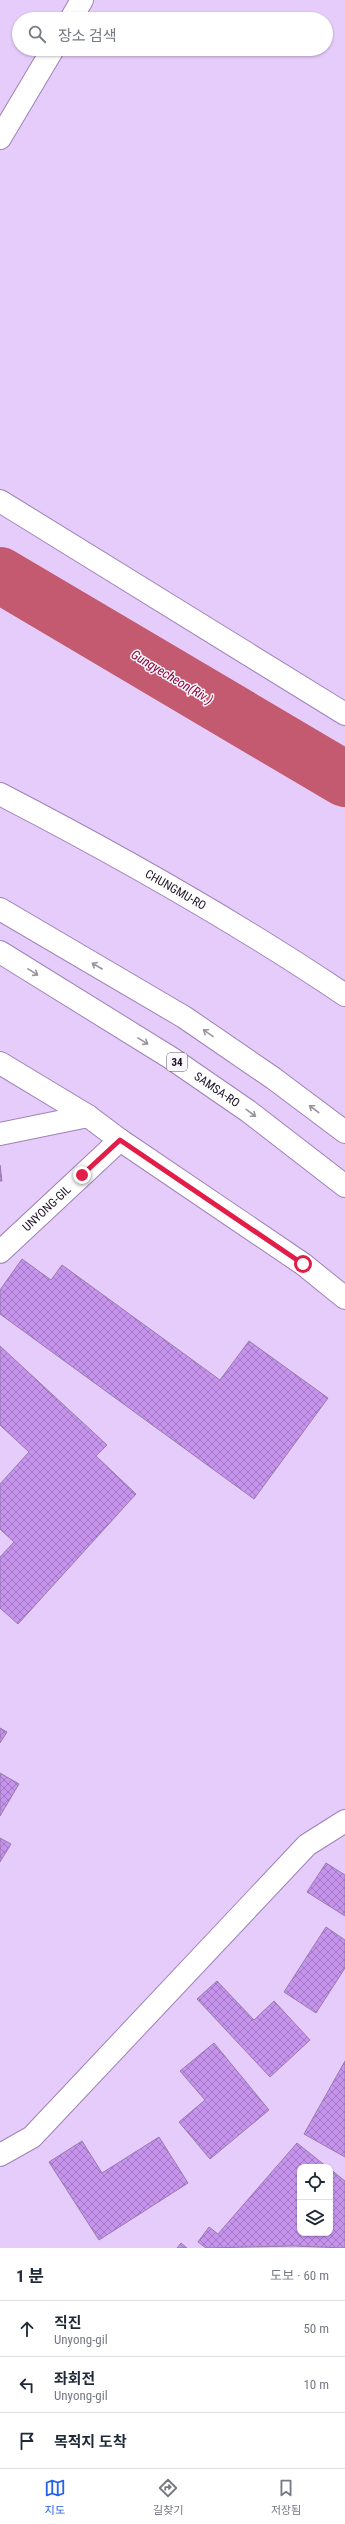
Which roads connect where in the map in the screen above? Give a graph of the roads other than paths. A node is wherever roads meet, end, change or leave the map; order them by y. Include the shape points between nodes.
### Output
1 (82, 0) edge
2 (75, 12) edge
3 (49, 56) edge
4 (0, 138) edge
5 (0, 501) edge
6 (345, 714) edge
7 (0, 794) edge
8 (0, 909) edge
9 (0, 952) edge
10 (345, 995) edge
11 (0, 1063) edge
12 (88, 1116) junction
13 (345, 1132) edge
14 (0, 1134) edge
15 (120, 1140) junction
16 (345, 1186) edge
17 (0, 1252) edge
18 (345, 1298) edge
19 (345, 1821) edge
20 (0, 2155) edge

1 - 2 main road
3 - 4 main road
5 - 6 main road
7 - 10 main road, CHUNGMU-RO via 72,831 291,959
13 -> 8 main road via 273,1078 184,1017
9 -> 16 main road, SAMSA-RO / 34 via 177,1062 248,1111
11 - 12 main road
12 - 14 main road
12 - 15 main road
15 - 17 main road, UNYONG-GIL
15 - 18 main road via 303,1264
19 - 20 main road via 307,1845 32,2137

